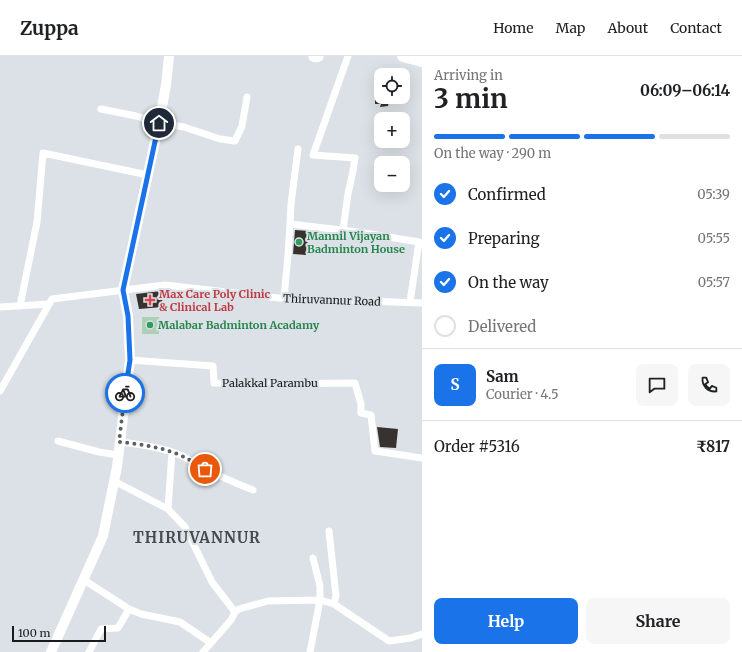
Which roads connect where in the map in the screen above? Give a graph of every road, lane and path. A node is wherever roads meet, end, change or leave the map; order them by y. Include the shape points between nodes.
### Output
1 (169, 56) edge
2 (314, 56) edge
3 (318, 56) edge
4 (348, 56) edge
5 (403, 56) edge
6 (422, 61) edge
7 (247, 97) dead end
8 (101, 109) dead end
9 (159, 123) junction
10 (298, 149) dead end
11 (148, 175) junction
12 (290, 224) junction
13 (343, 230) junction
14 (123, 290) junction
15 (284, 298) junction
16 (410, 302) junction
17 (422, 303) edge
18 (49, 304) junction
19 (20, 306) junction
20 (0, 307) edge
21 (130, 360) junction
22 (0, 391) edge
23 (58, 441) dead end
24 (119, 442) junction
25 (172, 452) junction
26 (118, 455) junction
27 (422, 458) edge
28 (114, 480) junction
29 (253, 490) dead end
30 (168, 509) junction
31 (329, 531) dead end
32 (313, 558) dead end
33 (84, 580) junction
34 (320, 600) junction
35 (334, 604) junction
36 (129, 609) junction
37 (235, 612) junction
38 (422, 634) edge
39 (211, 643) junction
40 (52, 652) edge
41 (89, 652) edge
42 (203, 652) edge
43 (310, 652) edge

1 - 9 main road
2 - 3 main road
4 - 13 street via 313,154 355,158
5 - 6 main road
7 - 9 street via 242,126 235,141
8 - 9 street
9 - 11 main road
10 - 12 street
11 - 14 main road
11 - 19 street via 43,152 37,222
12 - 13 street
12 - 15 street
13 - 16 street via 419,242
14 - 15 street, Thiruvannur Road via 165,285
14 - 18 street, Thiruvannur Road via 52,299
14 - 21 main road via 128,316
15 - 16 street, Thiruvannur Road
16 - 17 street, Thiruvannur Road
18 - 19 street
18 - 22 street
19 - 20 street
21 - 24 main road
21 - 27 street, Palakkal Parambu via 213,366 214,383 355,383 361,413 371,415 375,451
23 - 26 street
24 - 25 street
24 - 26 main road
25 - 29 street
25 - 30 street
26 - 28 main road
28 - 30 street
28 - 33 main road via 103,536
30 - 37 street via 185,527 212,582
31 - 35 street via 336,596
32 - 34 street via 320,586
33 - 36 street
33 - 40 main road
34 - 35 street
34 - 37 street via 268,601
34 - 43 street
35 - 38 street via 389,641
36 - 39 street via 180,622
36 - 41 street via 118,628 101,629
37 - 39 street
39 - 42 street

